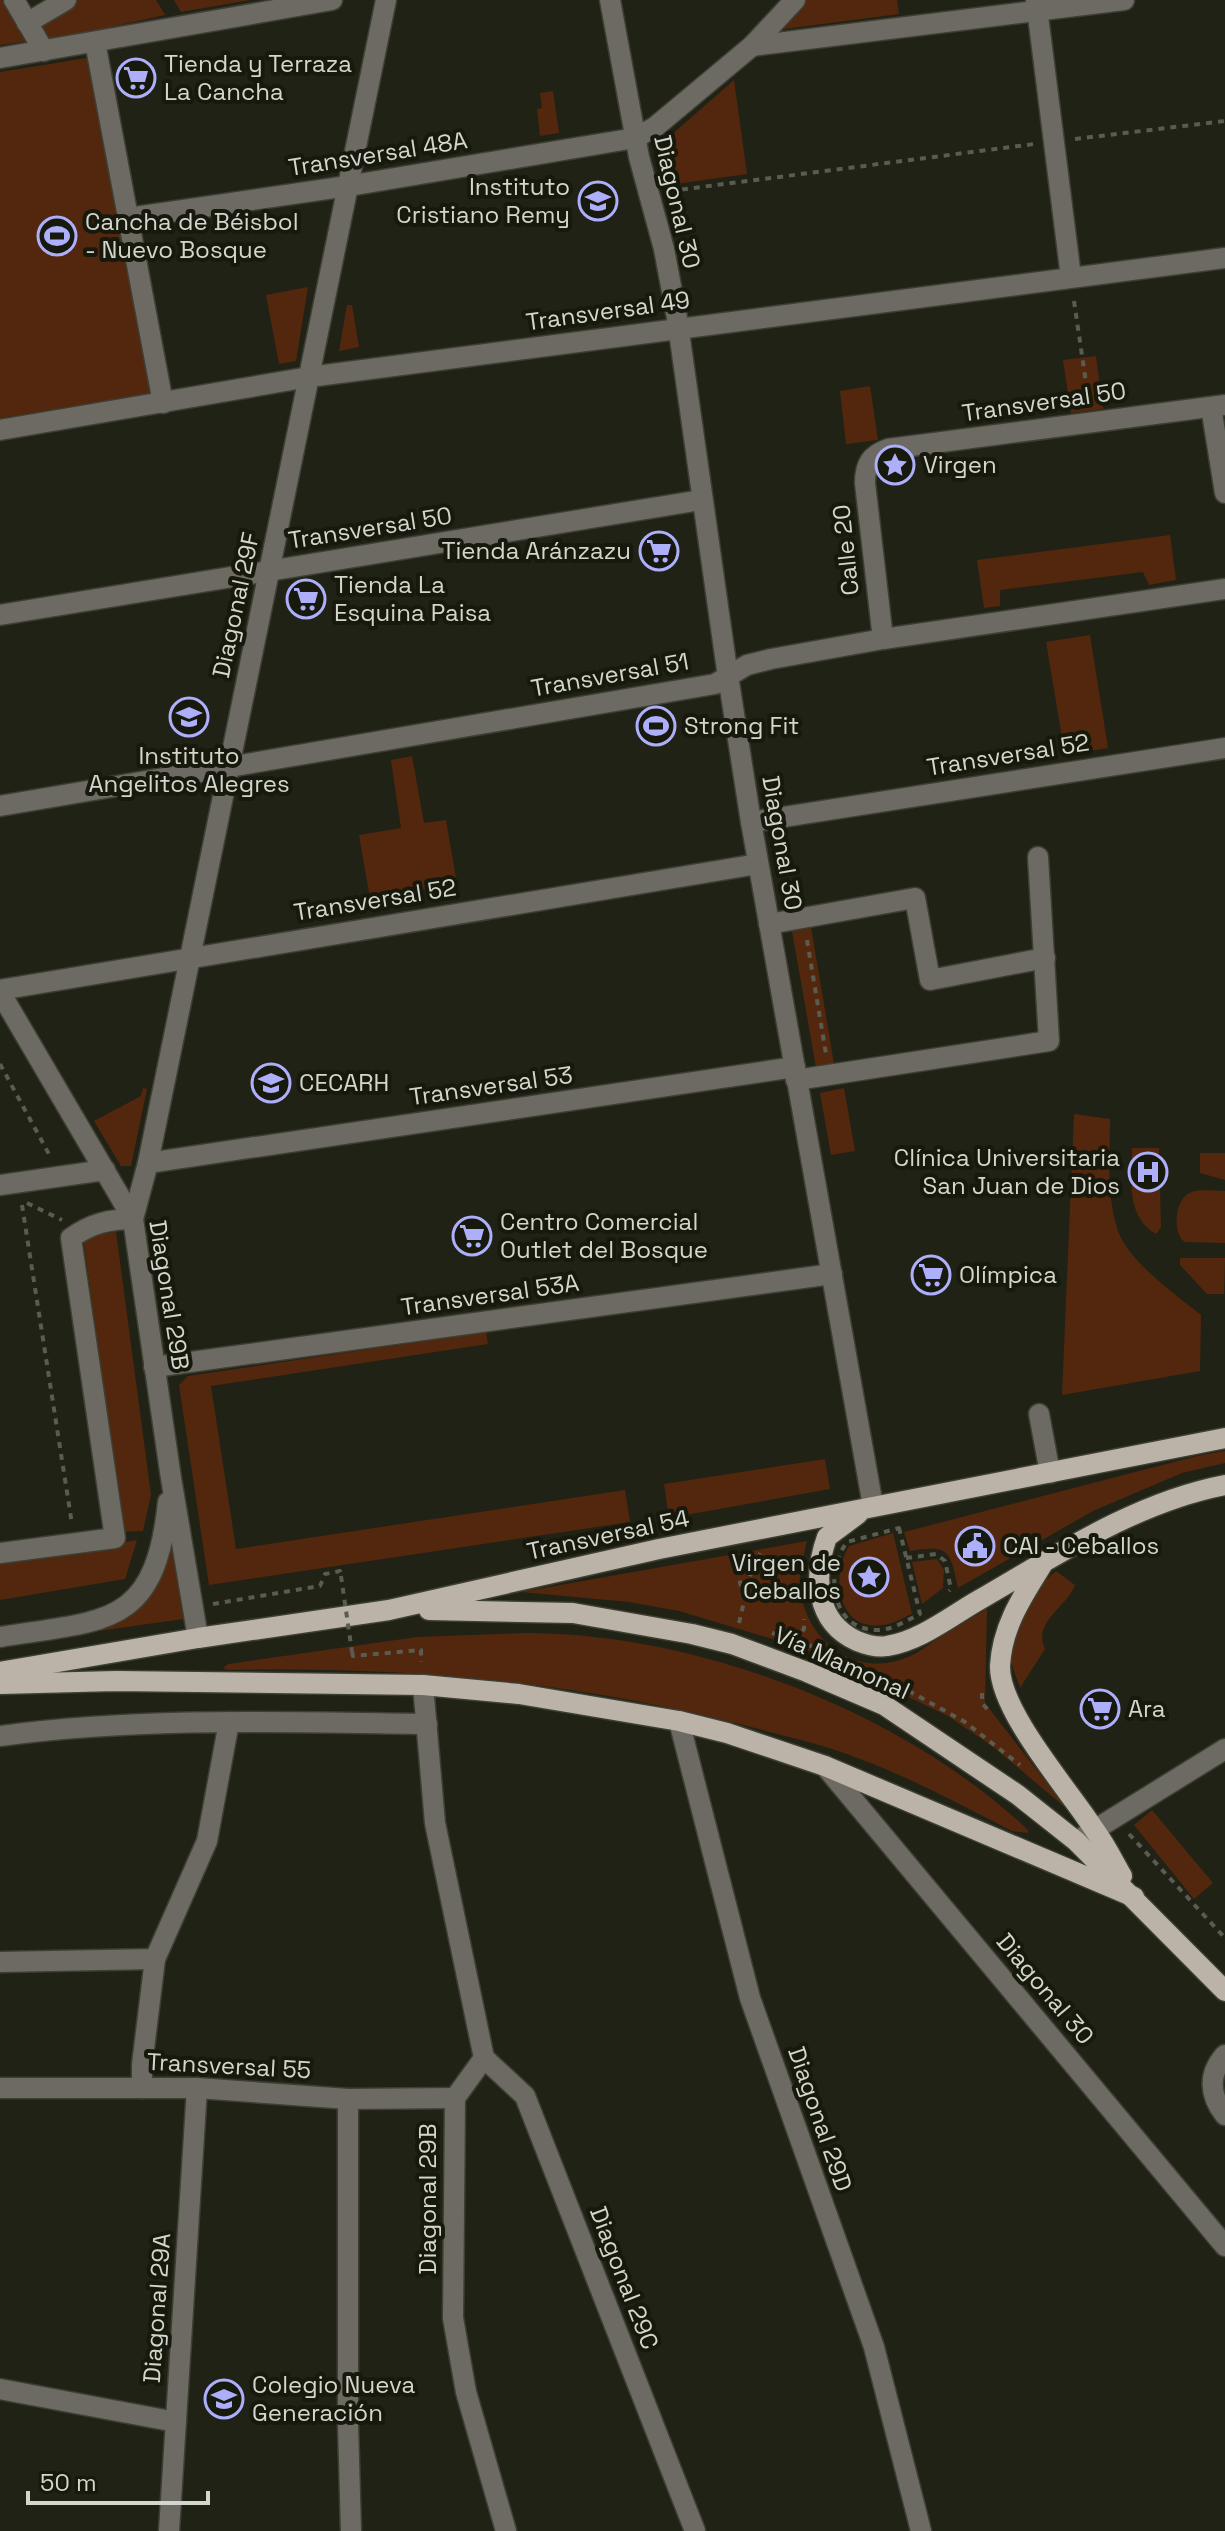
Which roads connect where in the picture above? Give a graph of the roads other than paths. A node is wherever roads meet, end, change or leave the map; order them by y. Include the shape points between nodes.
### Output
1 (14, 0) edge
2 (66, 0) edge
3 (332, 0) edge
4 (386, 0) edge
5 (610, 0) edge
6 (795, 0) edge
7 (1124, 0) edge
8 (306, 2) edge
9 (1037, 6) edge
10 (27, 23) junction
11 (95, 42) junction
12 (752, 46) junction
13 (44, 51) junction
14 (0, 58) edge
15 (635, 138) junction
16 (348, 186) junction
17 (128, 218) junction
18 (1225, 258) edge
19 (1071, 277) junction
20 (678, 328) junction
21 (309, 377) junction
22 (163, 403) junction
23 (1218, 406) edge
24 (0, 430) edge
25 (872, 456) joint
26 (1225, 493) edge
27 (701, 500) junction
28 (270, 570) junction
29 (1225, 589) edge
30 (0, 615) edge
31 (883, 639) junction
32 (728, 676) junction
33 (1225, 748) edge
34 (230, 765) junction
35 (0, 806) edge
36 (751, 822) junction
37 (1038, 857) dead end
38 (758, 864) junction
39 (769, 924) junction
40 (190, 957) junction
41 (1045, 958) junction
42 (0, 991) edge
43 (796, 1074) junction
44 (148, 1163) junction
45 (105, 1170) junction
46 (0, 1185) edge
47 (133, 1219) junction
48 (832, 1274) junction
49 (154, 1367) junction
50 (1039, 1414) dead end
51 (1225, 1438) edge
52 (1050, 1473) junction
53 (171, 1478) junction
54 (1225, 1485) edge
55 (873, 1506) junction
56 (0, 1553) edge
57 (1044, 1562) junction
58 (389, 1610) junction
59 (0, 1637) edge
60 (198, 1638) junction
61 (0, 1672) edge
62 (0, 1684) edge
63 (423, 1685) junction
64 (679, 1721) junction
65 (229, 1722) junction
66 (427, 1724) junction
67 (0, 1736) edge
68 (1225, 1749) edge
69 (825, 1766) junction
70 (1096, 1831) junction
71 (1076, 1841) junction
72 (1134, 1897) junction
73 (155, 1959) junction
74 (0, 1962) edge
75 (1225, 1991) edge
76 (1225, 2055) edge
77 (484, 2058) junction
78 (0, 2088) edge
79 (142, 2088) junction
80 (197, 2088) junction
81 (455, 2098) junction
82 (348, 2099) junction
83 (1225, 2115) edge
84 (1225, 2246) edge
85 (0, 2389) edge
86 (176, 2422) junction
87 (169, 2531) edge
88 (351, 2531) edge
89 (506, 2531) edge
90 (695, 2531) edge
91 (921, 2531) edge

1 - 10 street
2 - 10 street
3 - 8 street
4 - 16 street, Diagonal 29F
5 - 15 street, Diagonal 30
6 - 12 street
7 - 9 street
8 - 11 street
9 - 12 street
9 - 19 street
10 - 13 street
11 - 13 street
11 - 17 street
12 - 15 street
13 - 14 street
15 - 16 street, Transversal 48A
15 - 20 street, Diagonal 30
16 - 17 street, Transversal 48A
16 - 21 street, Diagonal 29F
17 - 22 street
18 - 19 street, Transversal 49
19 - 20 street, Transversal 49
20 - 21 street, Transversal 49
20 - 27 street, Diagonal 30
21 - 22 street, Transversal 49
21 - 28 street, Diagonal 29F
22 - 24 street, Transversal 49
23 - 25 street, Transversal 50 via 888,449
23 - 26 street
25 - 31 street, Calle 20 via 865,483
27 - 28 street, Transversal 50
27 - 32 street, Diagonal 30
28 - 30 street, Transversal 50
28 - 34 street, Diagonal 29F
29 - 31 street, Transversal 51
31 - 32 street, Transversal 51 via 771,659
32 - 34 street, Transversal 51 via 715,684
32 - 36 street, Diagonal 30
33 - 36 street, Transversal 52
34 - 35 street, Transversal 51
34 - 40 street, Diagonal 29F
36 - 38 street, Diagonal 30
37 - 41 street, Transversal 53
38 - 39 street, Diagonal 30
38 - 40 street, Transversal 52
39 - 41 street via 915,898 930,980
39 - 43 street, Diagonal 30
40 - 42 street, Transversal 52
40 - 44 street, Diagonal 29F
41 - 43 street, Transversal 53 via 1049,1041 830,1075
42 - 45 street, Diagonal 29B
43 - 44 street, Transversal 53
43 - 48 street, Diagonal 30
44 - 47 street, Diagonal 29F
45 - 46 street
45 - 47 street, Diagonal 29B
47 - 49 street, Diagonal 29B
47 - 56 street via 86,1227 71,1238 115,1538
48 - 49 street, Transversal 53A
48 - 55 street, Diagonal 30
49 - 53 street, Diagonal 29B
50 - 52 street
51 - 52 main road, Transversal 54
52 - 55 main road, Transversal 54
53 - 59 street via 158,1563 125,1608 102,1620
53 - 60 street, Diagonal 29B
54 - 57 main road via 1153,1506
55 - 57 main road via 827,1537 817,1573 829,1620 866,1645 884,1647 919,1634
55 - 58 main road, Transversal 54
57 - 70 main road via 1014,1608 1003,1642 1001,1678 1022,1724
58 - 60 main road, Transversal 54
58 - 71 main road, Vía Mamonal via 573,1613 732,1644 884,1705 1018,1795
60 - 61 main road, Transversal 54
62 - 63 main road
63 - 64 main road via 519,1694
63 - 66 street
64 - 69 main road
64 - 91 street, Diagonal 29D via 750,1998 874,2347
65 - 66 street
65 - 67 street via 58,1728
65 - 73 street via 207,1841
66 - 77 street via 435,1823
68 - 70 street
69 - 72 main road
69 - 84 street, Diagonal 30
70 - 71 street
70 - 72 main road
71 - 72 main road, Vía Mamonal
72 - 75 main road, Vía Mamonal
73 - 74 street
73 - 79 street
76 - 83 street via 1211,2083
77 - 81 street, Diagonal 29B
77 - 90 street, Diagonal 29C via 525,2096
78 - 79 street, Transversal 55
79 - 80 street, Transversal 55
80 - 82 street, Transversal 55
80 - 86 street, Diagonal 29A
81 - 82 street, Transversal 55
81 - 89 street, Diagonal 29B via 453,2318 466,2392
82 - 88 street
85 - 86 street
86 - 87 street, Diagonal 29A

